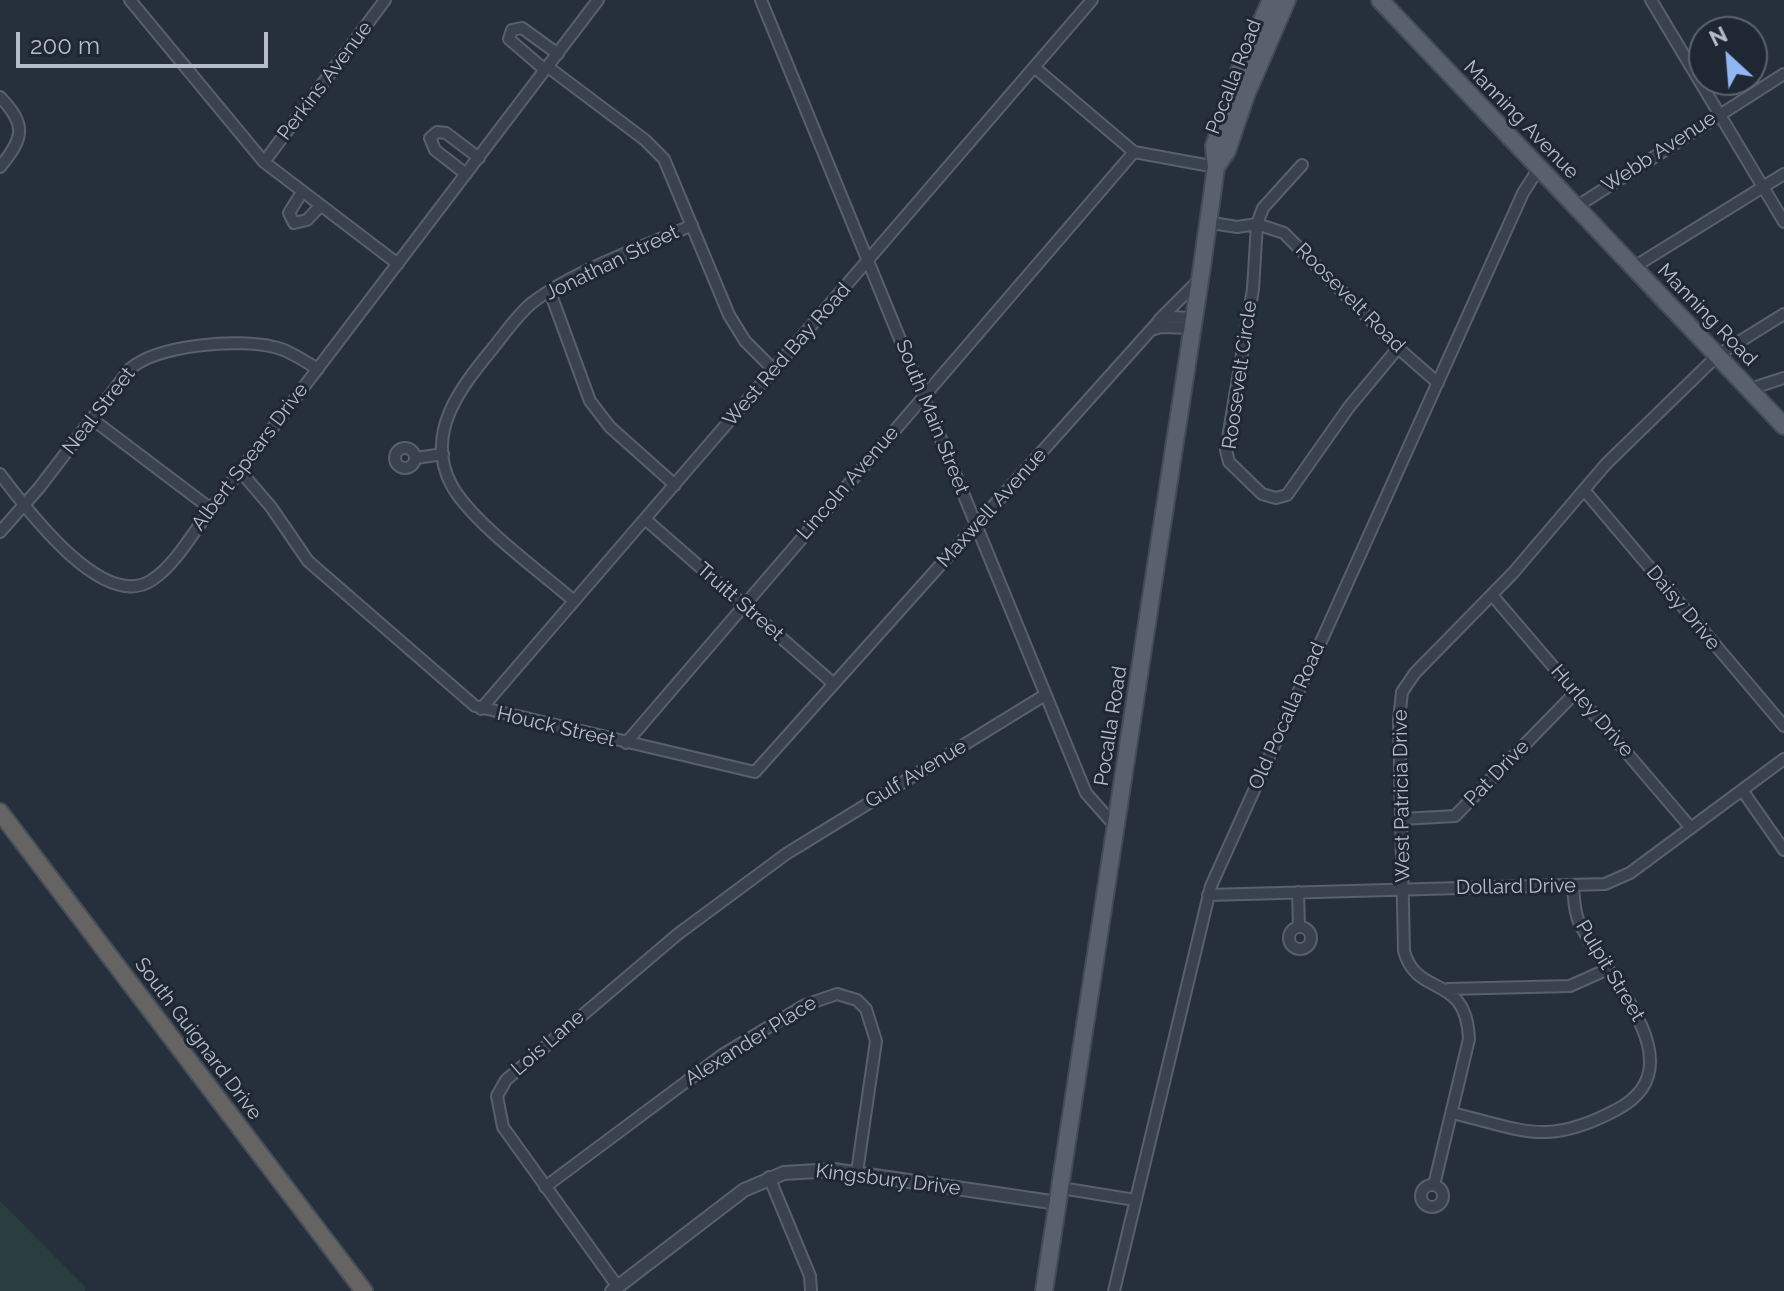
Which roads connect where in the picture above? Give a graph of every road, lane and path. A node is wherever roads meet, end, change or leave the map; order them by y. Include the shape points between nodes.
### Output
1 (130, 0) edge
2 (385, 0) edge
3 (598, 0) edge
4 (761, 0) edge
5 (1092, 0) edge
6 (1271, 0) edge
7 (1287, 0) edge
8 (1380, 0) edge
9 (1651, 0) edge
10 (558, 54) junction
11 (1034, 67) junction
12 (547, 68) junction
13 (1784, 74) edge
14 (0, 97) edge
15 (1719, 113) junction
16 (1134, 152) junction
17 (479, 158) junction
18 (264, 162) junction
19 (1302, 165) dead end
20 (0, 167) edge
21 (1216, 167) junction
22 (1539, 168) junction
23 (466, 174) junction
24 (1784, 174) edge
25 (1763, 186) junction
26 (302, 192) junction
27 (320, 206) junction
28 (1576, 207) junction
29 (1206, 222) junction
30 (1784, 222) edge
31 (1257, 224) junction
32 (692, 225) junction
33 (868, 261) junction
34 (398, 264) junction
35 (1634, 267) junction
36 (1200, 278) junction
37 (550, 292) junction
38 (1784, 314) edge
39 (1158, 322) junction
40 (1193, 323) junction
41 (1150, 331) junction
42 (1398, 348) junction
43 (1718, 355) junction
44 (318, 369) junction
45 (774, 370) junction
46 (1784, 378) edge
47 (1438, 383) junction
48 (1750, 389) junction
49 (923, 397) junction
50 (92, 419) junction
51 (1784, 426) edge
52 (443, 454) junction
53 (416, 458) dead end
54 (240, 471) junction
55 (0, 474) edge
56 (675, 485) junction
57 (1584, 490) junction
58 (25, 506) junction
59 (211, 509) junction
60 (645, 519) junction
61 (976, 526) junction
62 (0, 532) edge
63 (1492, 595) junction
64 (574, 601) junction
65 (743, 605) junction
66 (834, 684) junction
67 (1576, 692) junction
68 (1045, 695) junction
69 (481, 709) junction
70 (1784, 726) edge
71 (626, 743) junction
72 (1784, 759) edge
73 (1742, 790) junction
74 (0, 812) edge
75 (1402, 819) junction
76 (1116, 827) junction
77 (1691, 828) junction
78 (1784, 850) edge
79 (786, 854) joint
80 (1573, 886) junction
81 (1404, 889) junction
82 (1298, 892) junction
83 (1208, 895) junction
84 (1299, 927) dead end
85 (1608, 969) junction
86 (1448, 989) junction
87 (1452, 1113) junction
88 (857, 1172) junction
89 (769, 1177) junction
90 (1434, 1185) dead end
91 (545, 1187) junction
92 (1059, 1196) junction
93 (1135, 1200) junction
94 (615, 1289) edge
95 (364, 1291) edge
96 (811, 1291) edge
97 (1044, 1291) edge
98 (1114, 1291) edge

1 - 18 street
2 - 18 street, Perkins Avenue
3 - 10 street, Albert Spears Drive
4 - 33 street, South Main Street
5 - 11 street, West Red Bay Road
6 - 21 main road, Pocalla Road via 1223,118 1214,146
7 - 21 main road, Pocalla Road
8 - 22 main road, Manning Avenue
9 - 15 street
10 - 12 street, Albert Spears Drive
10 - 12 street via 522,28 512,30 512,46
11 - 16 street
11 - 33 street, West Red Bay Road
12 - 17 street, Albert Spears Drive
12 - 32 street via 657,150
13 - 15 street, Webb Avenue
14 - 20 street via 21,133
15 - 25 street
15 - 28 street, Webb Avenue
16 - 21 street
16 - 49 street, Lincoln Avenue
17 - 23 street, Albert Spears Drive
17 - 23 street via 446,133 430,138 435,150
18 - 26 street
19 - 31 street via 1263,208
21 - 29 main road, Pocalla Road
22 - 28 main road, Manning Avenue
22 - 47 street, Old Pocalla Road
23 - 34 street, Albert Spears Drive
24 - 25 street
25 - 30 street
25 - 35 street
26 - 27 street
26 - 27 street via 289,213 294,223 307,220
27 - 34 street
28 - 35 main road, Manning Avenue
29 - 31 street
29 - 36 main road, Pocalla Road
31 - 42 street, Roosevelt Road via 1284,233
31 - 42 street, Roosevelt Circle via 1253,289 1226,450 1229,462 1254,488 1276,498 1290,492
32 - 37 street, Jonathan Street
32 - 45 street via 739,334
33 - 45 street, West Red Bay Road
33 - 49 street, South Main Street
34 - 44 street, Albert Spears Drive
35 - 43 main road, Manning Road
36 - 39 street, Maxwell Avenue
36 - 40 main road, Pocalla Road
37 - 52 street, Jonathan Street via 527,308 459,390 448,413
37 - 56 street via 580,378 600,416
38 - 43 street, West Patricia Drive
39 - 40 street via 1170,317
39 - 41 street, Maxwell Avenue
40 - 41 street
40 - 76 main road, Pocalla Road
41 - 61 street, Maxwell Avenue
42 - 47 street, Roosevelt Road
43 - 48 main road, Manning Road
43 - 57 street, West Patricia Drive
44 - 50 street, Neal Street via 266,345 164,349 130,369
44 - 54 street, Albert Spears Drive
45 - 56 street, West Red Bay Road
46 - 48 street
47 - 83 street, Old Pocalla Road
48 - 51 main road, Manning Road
49 - 61 street, South Main Street
49 - 65 street, Lincoln Avenue
50 - 58 street, Neal Street
50 - 59 street
52 - 53 street
52 - 64 street, Jonathan Street via 451,486 466,504
54 - 59 street, Albert Spears Drive
54 - 69 street, Houck Street via 308,561
55 - 58 street, Albert Spears Drive
56 - 60 street, West Red Bay Road
57 - 63 street, West Patricia Drive
57 - 70 street, Daisy Drive
58 - 59 street, Albert Spears Drive via 85,567 136,587 164,570
58 - 62 street, Neal Street
60 - 64 street, West Red Bay Road
60 - 65 street, Truitt Street
61 - 66 street, Maxwell Avenue
61 - 68 street, South Main Street
63 - 67 street, Hurley Drive
63 - 75 street, West Patricia Drive via 1402,692
64 - 69 street, West Red Bay Road
65 - 66 street, Truitt Street
65 - 71 street, Lincoln Avenue
66 - 71 street, Houck Street via 755,772
67 - 75 street, Pat Drive via 1455,816
67 - 77 street, Hurley Drive
68 - 76 street, South Main Street via 1086,793
68 - 79 street, Gulf Avenue
69 - 71 street, Houck Street
72 - 73 street, Dollard Drive
73 - 77 street, Dollard Drive
73 - 78 street
74 - 95 highway, South Guignard Drive
75 - 81 street, West Patricia Drive
76 - 92 main road, Pocalla Road
77 - 80 street, Dollard Drive via 1620,879
79 - 91 street, Lois Lane via 678,934 506,1080 497,1096 498,1115 510,1141
80 - 81 street, Dollard Drive
80 - 85 street, Pulpit Street via 1579,922
81 - 82 street, Dollard Drive
81 - 86 street, West Patricia Drive via 1407,961 1418,976
82 - 83 street, Dollard Drive
82 - 84 street
83 - 93 street, Old Pocalla Road
85 - 86 street via 1570,986
85 - 87 street, Pulpit Street via 1650,1044 1647,1076 1630,1101 1557,1134
86 - 87 street via 1463,1007 1469,1039
87 - 90 street
88 - 89 street, Kingsbury Drive via 800,1170
88 - 91 street, Alexander Place via 874,1026 861,1003 837,994 805,1005 722,1055
88 - 92 street, Kingsbury Drive
89 - 94 street, Kingsbury Drive via 744,1190
89 - 96 street via 810,1276
91 - 94 street, Lois Lane
92 - 93 street
92 - 97 main road, Pocalla Road
93 - 98 street, Old Pocalla Road

